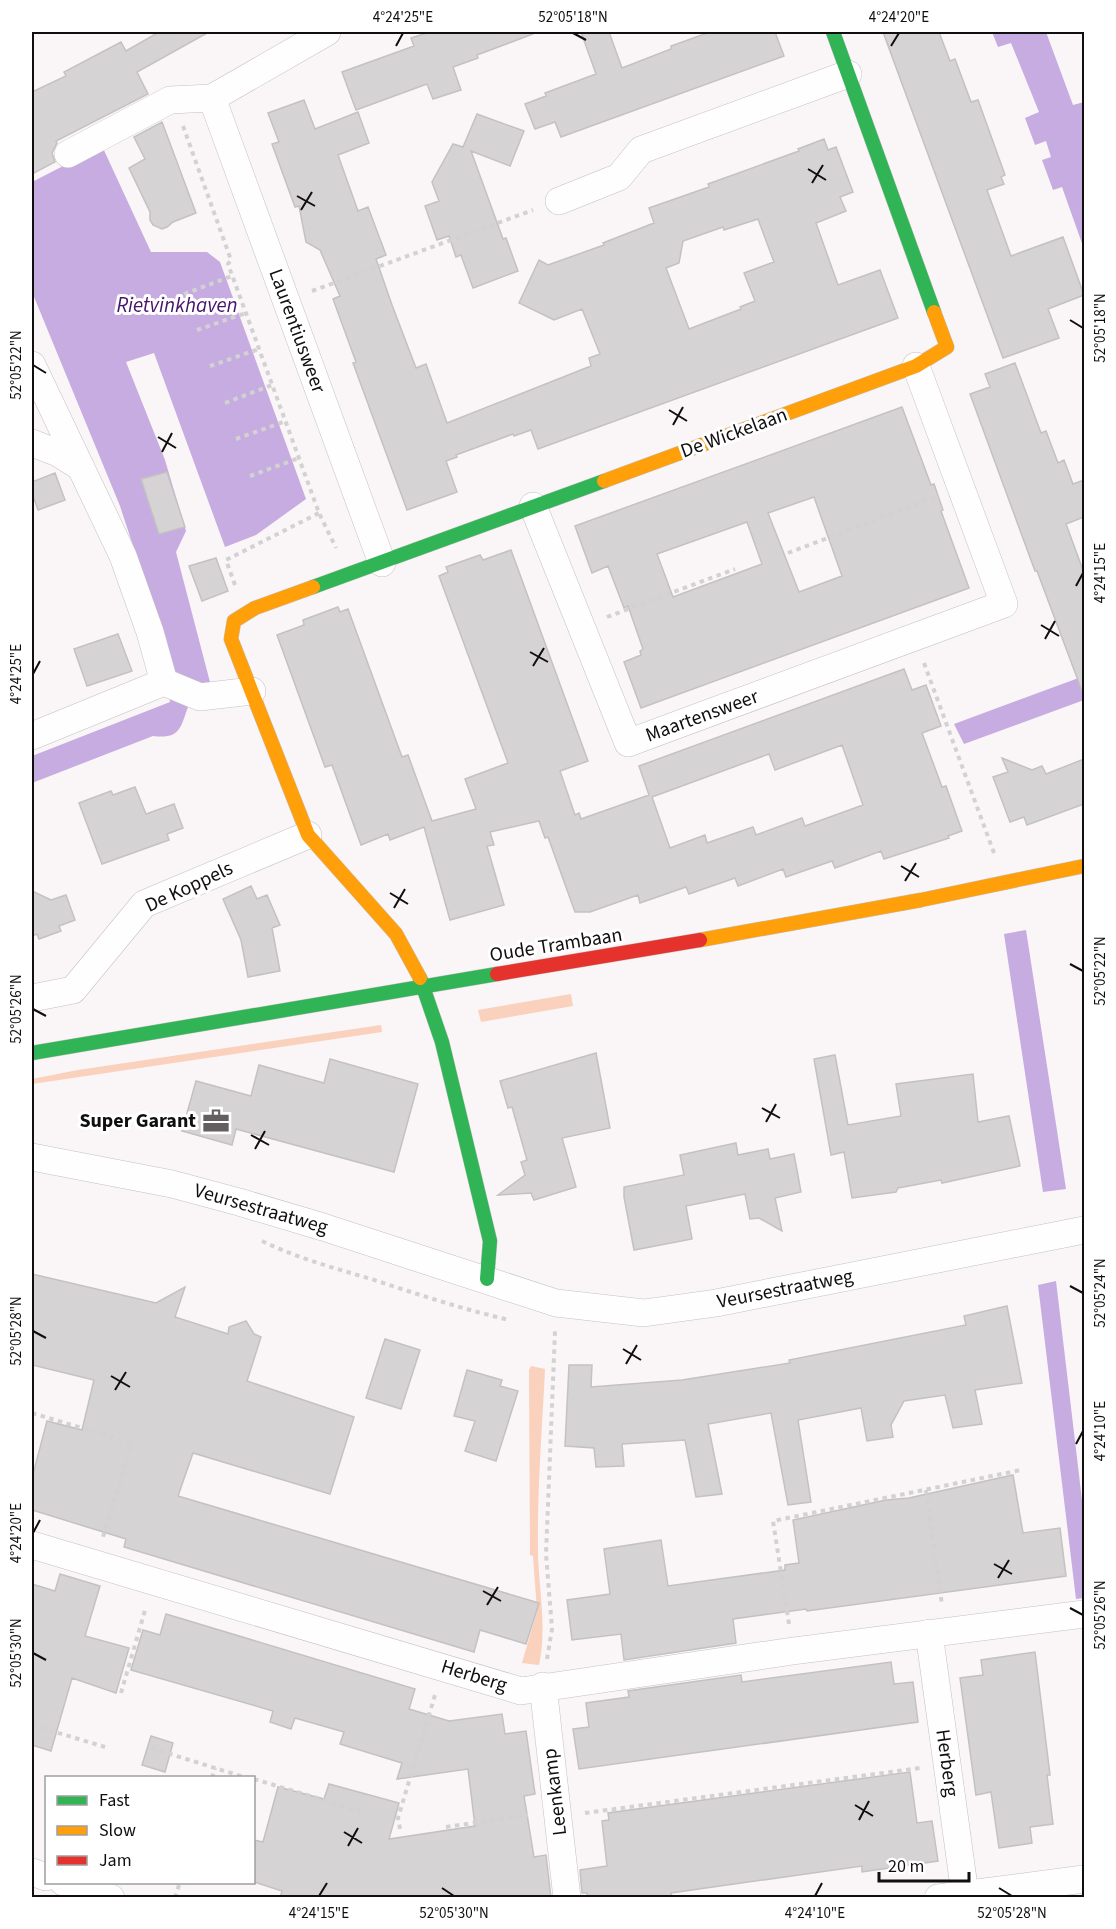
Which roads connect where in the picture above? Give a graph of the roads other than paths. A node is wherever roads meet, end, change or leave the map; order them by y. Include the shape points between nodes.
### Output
1 (327, 32) edge
2 (833, 32) edge
3 (848, 74) junction
4 (212, 98) junction
5 (68, 154) dead end
6 (559, 201) road end
7 (32, 364) edge
8 (916, 366) junction
9 (32, 443) edge
10 (79, 466) junction
11 (533, 506) junction
12 (382, 563) junction
13 (167, 683) junction
14 (252, 691) junction
15 (32, 736) edge
16 (308, 835) junction
17 (1084, 866) edge
18 (424, 986) junction
19 (32, 998) edge
20 (32, 1053) edge
21 (32, 1156) edge
22 (1084, 1230) edge
23 (487, 1279) junction
24 (32, 1545) edge
25 (1084, 1614) edge
26 (937, 1632) junction
27 (543, 1686) junction
28 (1084, 1879) edge
29 (69, 1884) edge
30 (965, 1894) junction
31 (111, 1898) edge
32 (567, 1898) edge
33 (938, 1898) edge

1 - 4 street
2 - 3 street, De Wickelaan
3 - 6 street via 641,150 619,177
3 - 8 street, De Wickelaan via 946,347
4 - 5 street via 170,100
4 - 12 street, Laurentiusweer
7 - 10 street
8 - 11 street, De Wickelaan
8 - 11 street, Maartensweer via 1004,604 628,743
9 - 10 street
10 - 13 street via 123,556
11 - 12 street, De Wickelaan
12 - 14 street, De Wickelaan via 255,608 240,617 231,639
13 - 14 street via 200,697
13 - 15 street
14 - 16 street
16 - 18 street via 396,934
16 - 19 street, De Koppels via 144,904 74,990
17 - 18 street, Oude Trambaan via 986,889
18 - 20 street, Oude Trambaan
18 - 23 street via 445,1053 490,1241
21 - 23 street, Veursestraatweg via 172,1184
22 - 23 street, Veursestraatweg via 716,1303 644,1313 556,1303
24 - 27 street, Herberg via 521,1691
25 - 26 street, Herberg
26 - 27 street, Herberg
26 - 30 street, Herberg via 947,1764
27 - 32 street, Leenkamp
28 - 30 street
29 - 31 street
30 - 33 street

